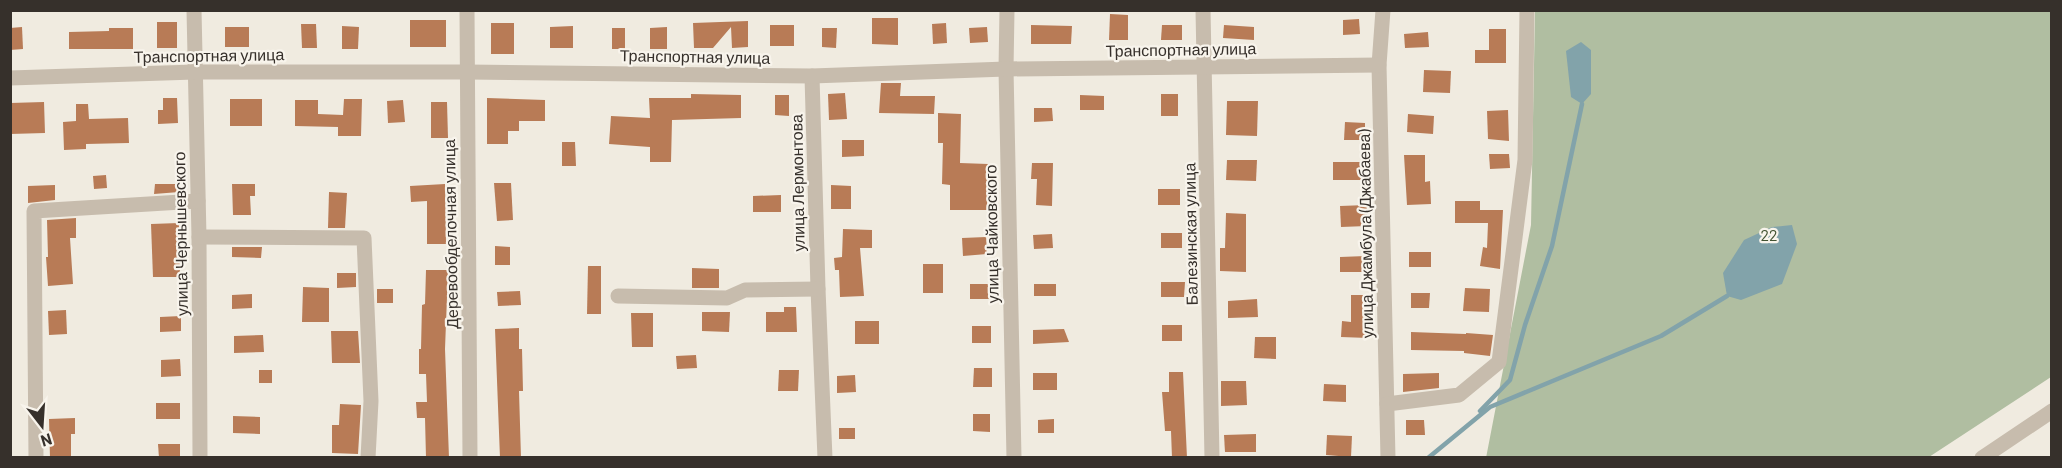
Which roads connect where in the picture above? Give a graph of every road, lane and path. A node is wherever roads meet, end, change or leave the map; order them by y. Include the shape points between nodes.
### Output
1 (194, 10) edge
2 (467, 10) edge
3 (1007, 10) edge
4 (1203, 10) edge
5 (1383, 10) edge
6 (1527, 10) edge
7 (1379, 65) junction
8 (1205, 67) junction
9 (1006, 69) junction
10 (195, 72) junction
11 (466, 72) junction
12 (812, 76) junction
13 (10, 78) edge
14 (198, 201) junction
15 (199, 237) junction
16 (818, 289) junction
17 (618, 296) dead end
18 (1387, 404) junction
19 (2052, 411) edge
20 (36, 458) edge
21 (200, 458) edge
22 (368, 458) edge
23 (470, 458) edge
24 (825, 458) edge
25 (1014, 458) edge
26 (1212, 458) edge
27 (1388, 458) edge
28 (1982, 458) edge

1 - 10 street, улица Чернышевского
2 - 11 street, Деревообделочная улица
3 - 9 street, улица Чайковского
4 - 8 street, Балезинская улица
5 - 7 street, улица Джамбула (Джабаева)
6 - 18 street via 1525,160 1499,363 1459,394
7 - 8 street, Транспортная улица
7 - 18 street, улица Джамбула (Джабаева)
8 - 9 street, Транспортная улица
8 - 26 street, Балезинская улица
9 - 12 street, Транспортная улица
9 - 25 street, улица Чайковского
10 - 11 street, Транспортная улица
10 - 13 street, Транспортная улица
10 - 14 street, улица Чернышевского
11 - 12 street, Транспортная улица
11 - 23 street, Деревообделочная улица
12 - 16 street, улица Лермонтова
14 - 15 street, улица Чернышевского
14 - 20 street via 34,211
15 - 21 street, улица Чернышевского
15 - 22 street via 364,238 371,401
16 - 17 street via 745,290 727,298
16 - 24 street, улица Лермонтова
18 - 27 street, улица Джамбула (Джабаева)
19 - 28 street

